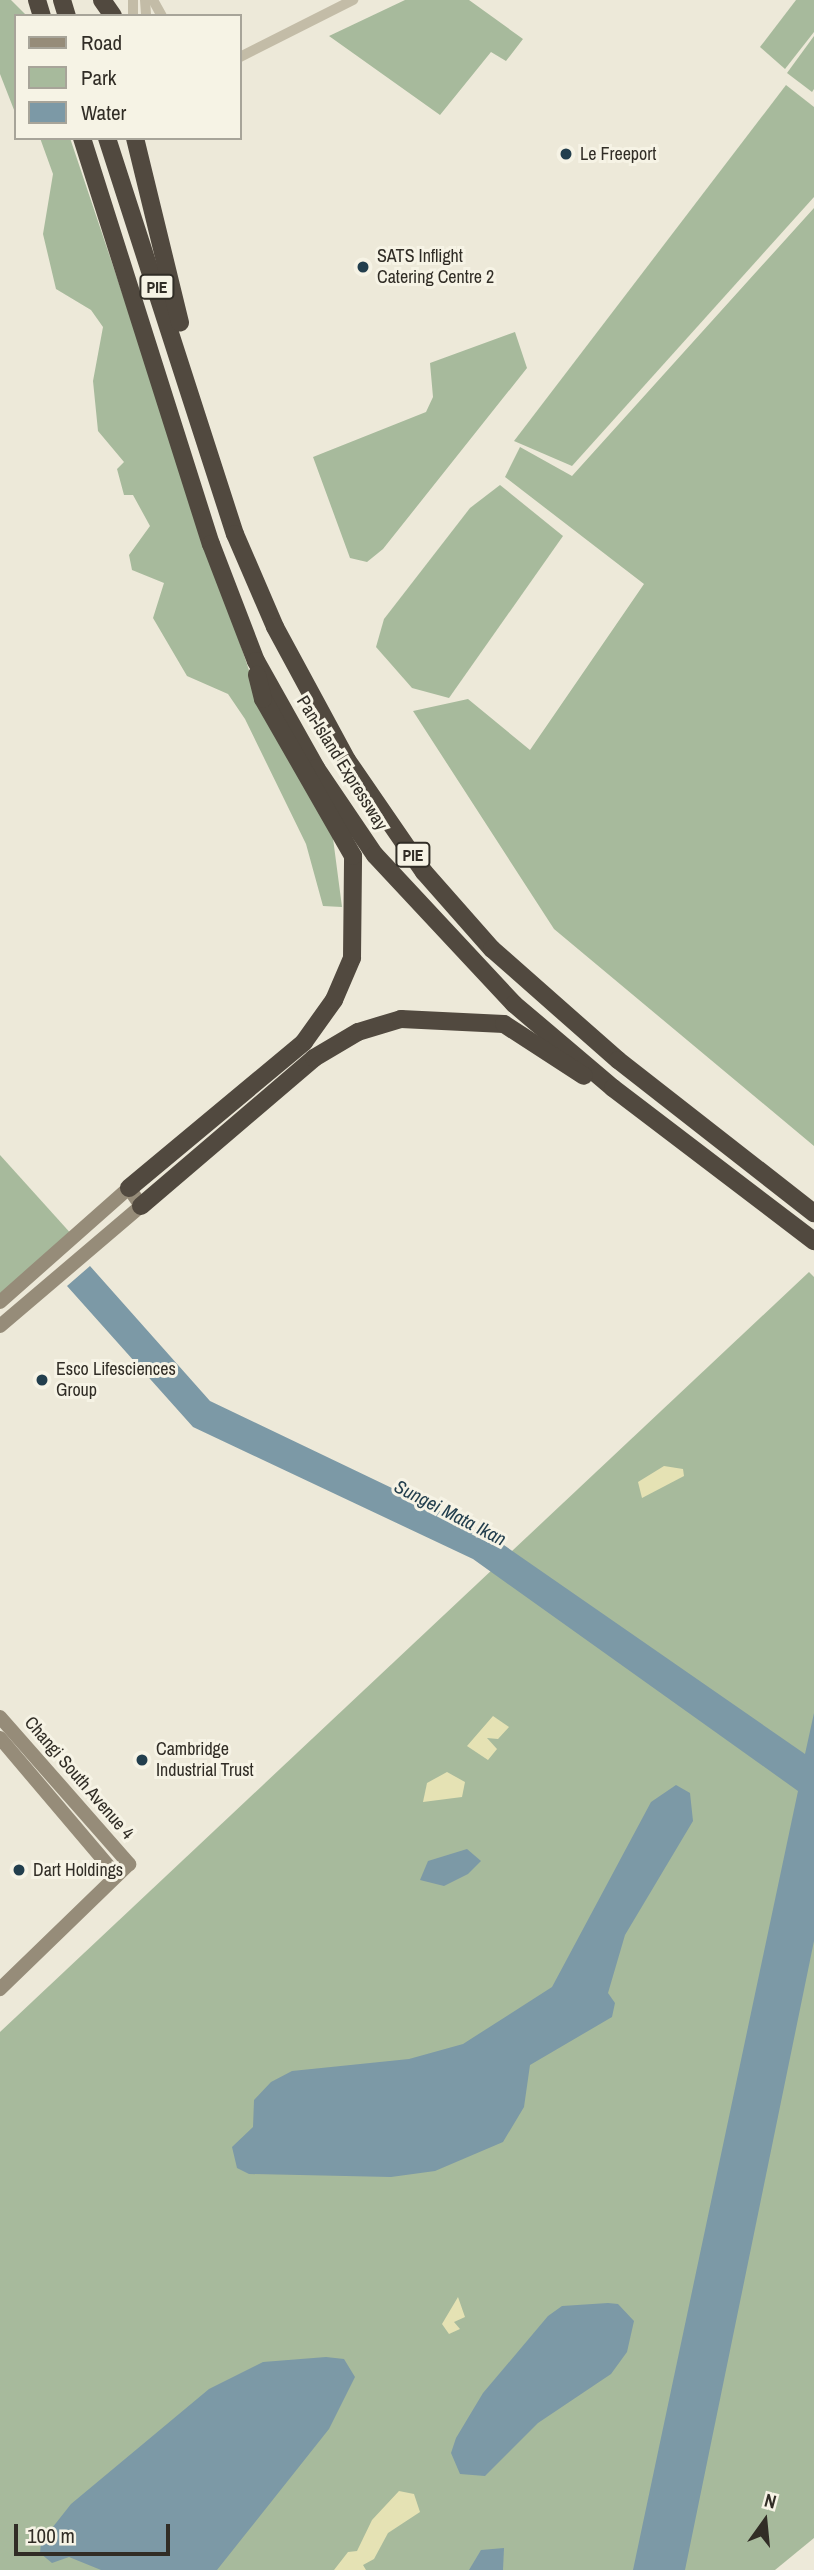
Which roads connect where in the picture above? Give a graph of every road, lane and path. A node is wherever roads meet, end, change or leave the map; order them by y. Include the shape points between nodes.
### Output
1 (353, 0) edge
2 (242, 56) edge
3 (83, 140) edge
4 (108, 140) edge
5 (135, 140) edge
6 (206, 436) junction
7 (256, 661) junction
8 (567, 1017) junction
9 (612, 1088) junction
10 (129, 1188) junction
11 (814, 1199) edge
12 (141, 1206) junction
13 (814, 1213) edge
14 (814, 1241) edge
15 (0, 1302) edge
16 (0, 1326) edge
17 (0, 1717) edge
18 (0, 1738) edge
19 (116, 1875) junction
20 (0, 1989) edge

1 - 2 street
3 - 7 highway, Pan-Island Expressway / PIE via 211,544
4 - 6 highway, Pan-Island Expressway / PIE
5 - 6 highway
6 - 8 highway, Pan-Island Expressway / PIE via 254,582 347,760 441,891
7 - 9 highway, Pan-Island Expressway / PIE via 316,768 375,855 505,995
7 - 10 highway via 263,699 353,856 352,958 334,1000 304,1042
8 - 11 highway
8 - 13 highway, PIE
9 - 12 highway via 504,1024 401,1018 358,1032 314,1058
9 - 14 highway, Pan-Island Expressway / PIE
10 - 12 street
10 - 15 street
12 - 16 street
17 - 19 street, Changi South Avenue 4 via 129,1864
18 - 19 street, Changi South Avenue 4
19 - 20 street

